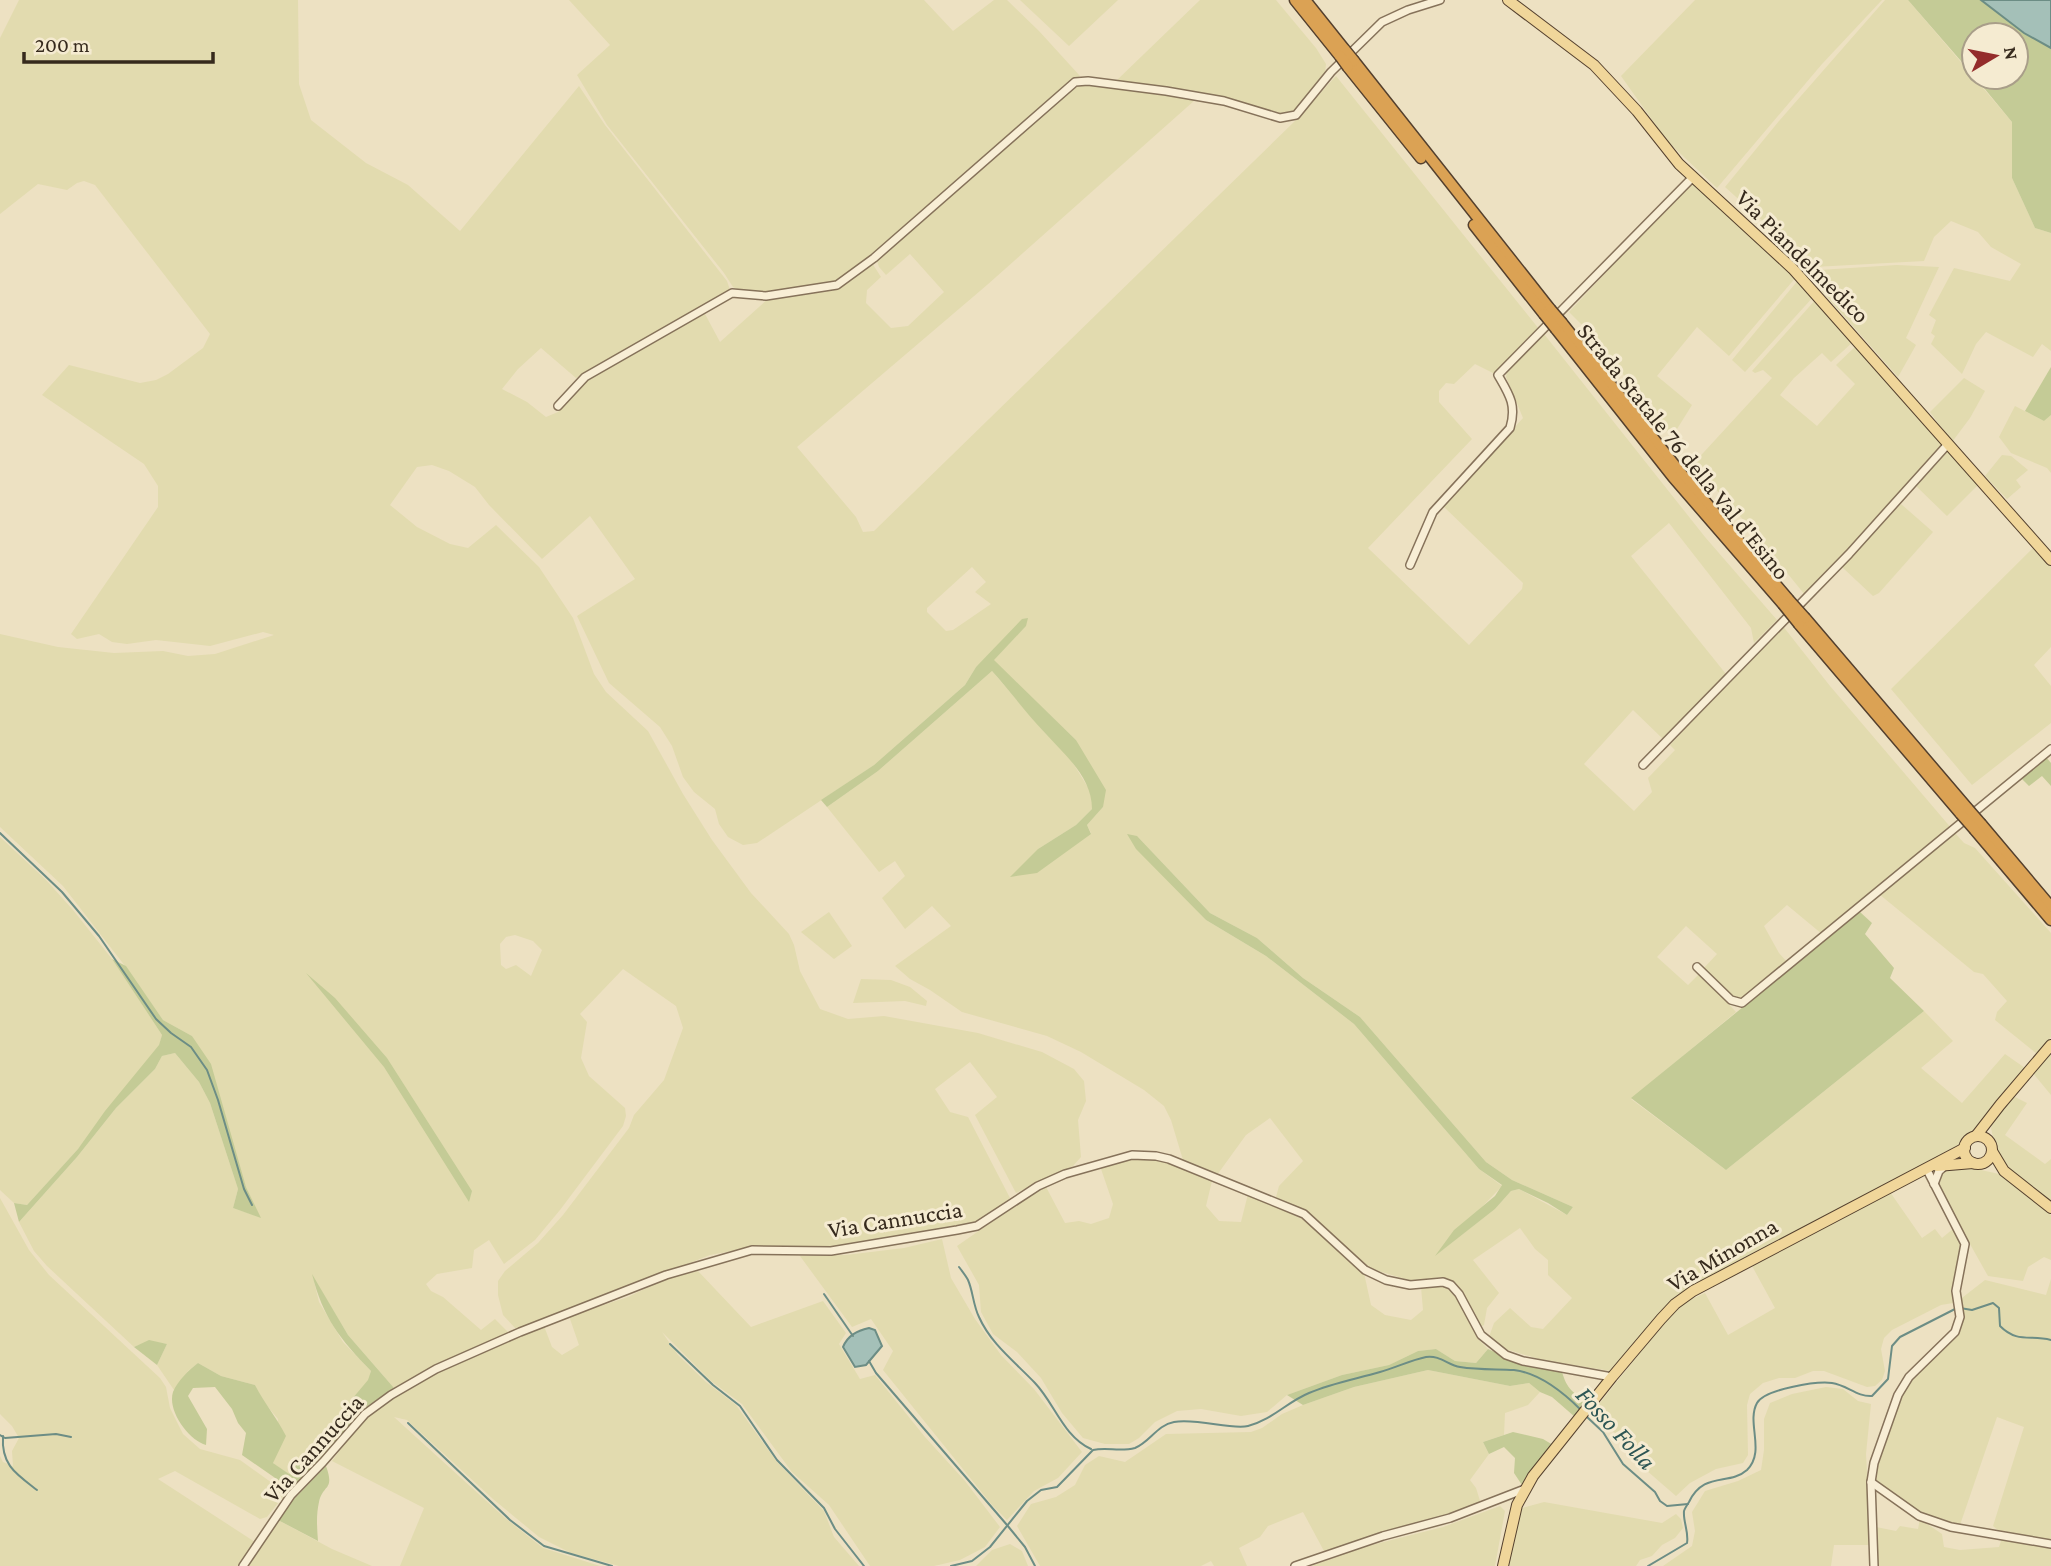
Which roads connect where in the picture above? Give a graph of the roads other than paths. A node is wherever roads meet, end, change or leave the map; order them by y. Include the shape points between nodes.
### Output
1 (1295, 0) edge
2 (1305, 0) edge
3 (1440, 0) edge
4 (1508, 0) edge
5 (1343, 53) junction
6 (1693, 177) junction
7 (558, 406) dead end
8 (1948, 444) junction
9 (2051, 560) edge
10 (1410, 565) dead end
11 (2051, 749) edge
12 (1643, 765) dead end
13 (1978, 827) junction
14 (2051, 907) edge
15 (2051, 920) edge
16 (1697, 967) dead end
17 (2051, 1045) edge
18 (1989, 1122) junction
19 (1976, 1136) junction
20 (1991, 1146) junction
21 (1965, 1148) junction
22 (1976, 1163) junction
23 (1946, 1165) junction
24 (1926, 1168) junction
25 (2004, 1171) junction
26 (1934, 1184) junction
27 (2051, 1208) edge
28 (1612, 1377) junction
29 (1871, 1482) junction
30 (1525, 1489) junction
31 (2051, 1544) edge
32 (243, 1566) edge
33 (1295, 1566) edge
34 (1503, 1566) edge
35 (1874, 1566) edge

1 - 5 highway, Strada Statale 76 della Val d'Esino
2 - 5 highway, Strada Statale 76 della Val d'Esino
3 - 7 street via 1382,22 1296,115 1280,118 1224,101 1075,82 837,285 766,296 732,293 585,377
4 - 6 main road, Via Piandelmedico via 1594,65
5 - 13 highway, Strada Statale 76 della Val d'Esino, bridge via 1673,477
6 - 8 main road, Via Piandelmedico via 1793,269
6 - 10 street via 1498,375 1511,397 1514,415 1510,428 1433,512
8 - 9 main road, Via Piandelmedico
8 - 12 street via 1849,554
11 - 16 street via 1742,1003 1731,1000
13 - 14 highway, Strada Statale 76 della Val d'Esino
13 - 15 highway, Strada Statale 76 della Val d'Esino
17 - 18 main road
18 - 19 main road
18 - 20 main road
19 - 20 main road
19 - 21 main road
20 - 22 main road via 1987,1161
20 - 25 main road
21 - 22 main road via 1966,1157
21 - 24 main road, Via Minonna
22 - 23 main road, Via Minonna
22 - 25 main road
23 - 24 main road, Via Minonna
23 - 26 street
24 - 26 street
24 - 28 main road, Via Minonna via 1693,1291 1675,1304
25 - 27 main road
26 - 29 street via 1965,1244 1956,1291 1959,1323 1898,1395
28 - 30 main road, Via Minonna
28 - 32 street, Via Cannuccia via 1506,1355 1481,1335 1451,1285 1410,1285 1386,1279 1365,1269 1304,1214 1169,1159 1132,1155 1038,1186 977,1226 831,1251 752,1250 666,1275 436,1369 365,1414 290,1495
29 - 31 street via 1919,1516 1951,1527
29 - 35 street
30 - 33 street via 1450,1518
30 - 34 main road, Via Minonna via 1508,1535

